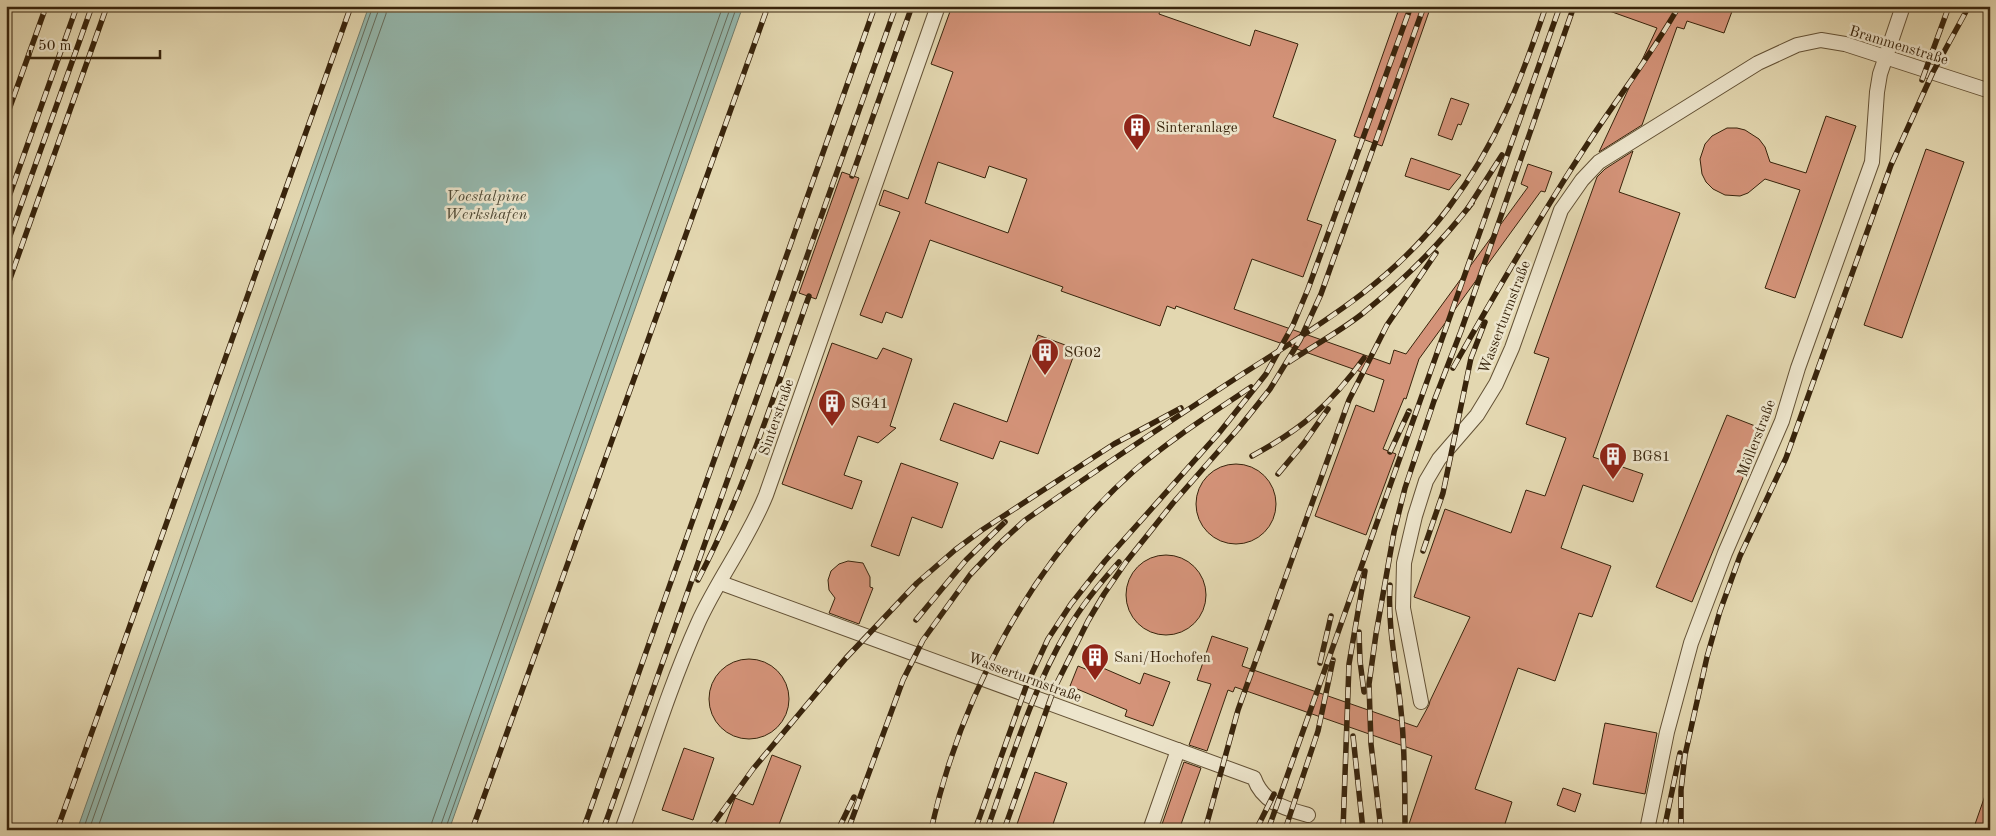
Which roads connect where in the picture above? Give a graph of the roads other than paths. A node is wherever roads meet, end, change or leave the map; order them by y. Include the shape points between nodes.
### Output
1 (938, 6) edge
2 (1903, 6) edge
3 (1886, 57) junction
4 (1990, 90) edge
5 (1668, 120) joint
6 (721, 582) junction
7 (1421, 702) dead end
8 (1178, 750) junction
9 (1308, 815) dead end
10 (622, 830) edge
11 (1150, 830) edge
12 (1647, 830) edge

1 - 6 street, Sinterstraße via 766,495
2 - 3 street, Möllerstraße
3 - 4 street, Brammenstraße
3 - 5 street, Brammenstraße via 1821,40 1797,45 1758,63
3 - 12 street, Möllerstraße via 1877,92 1872,162 1782,421 1725,553 1691,643 1667,732
5 - 7 street, Wasserturmstraße via 1599,162 1561,210 1496,384 1477,415 1439,459 1426,481 1404,563 1403,608
6 - 8 street, Wasserturmstraße
6 - 10 street, Sinterstraße via 699,620 682,661
8 - 9 street, Wasserturmstraße via 1254,778 1258,790 1266,798
8 - 11 street

